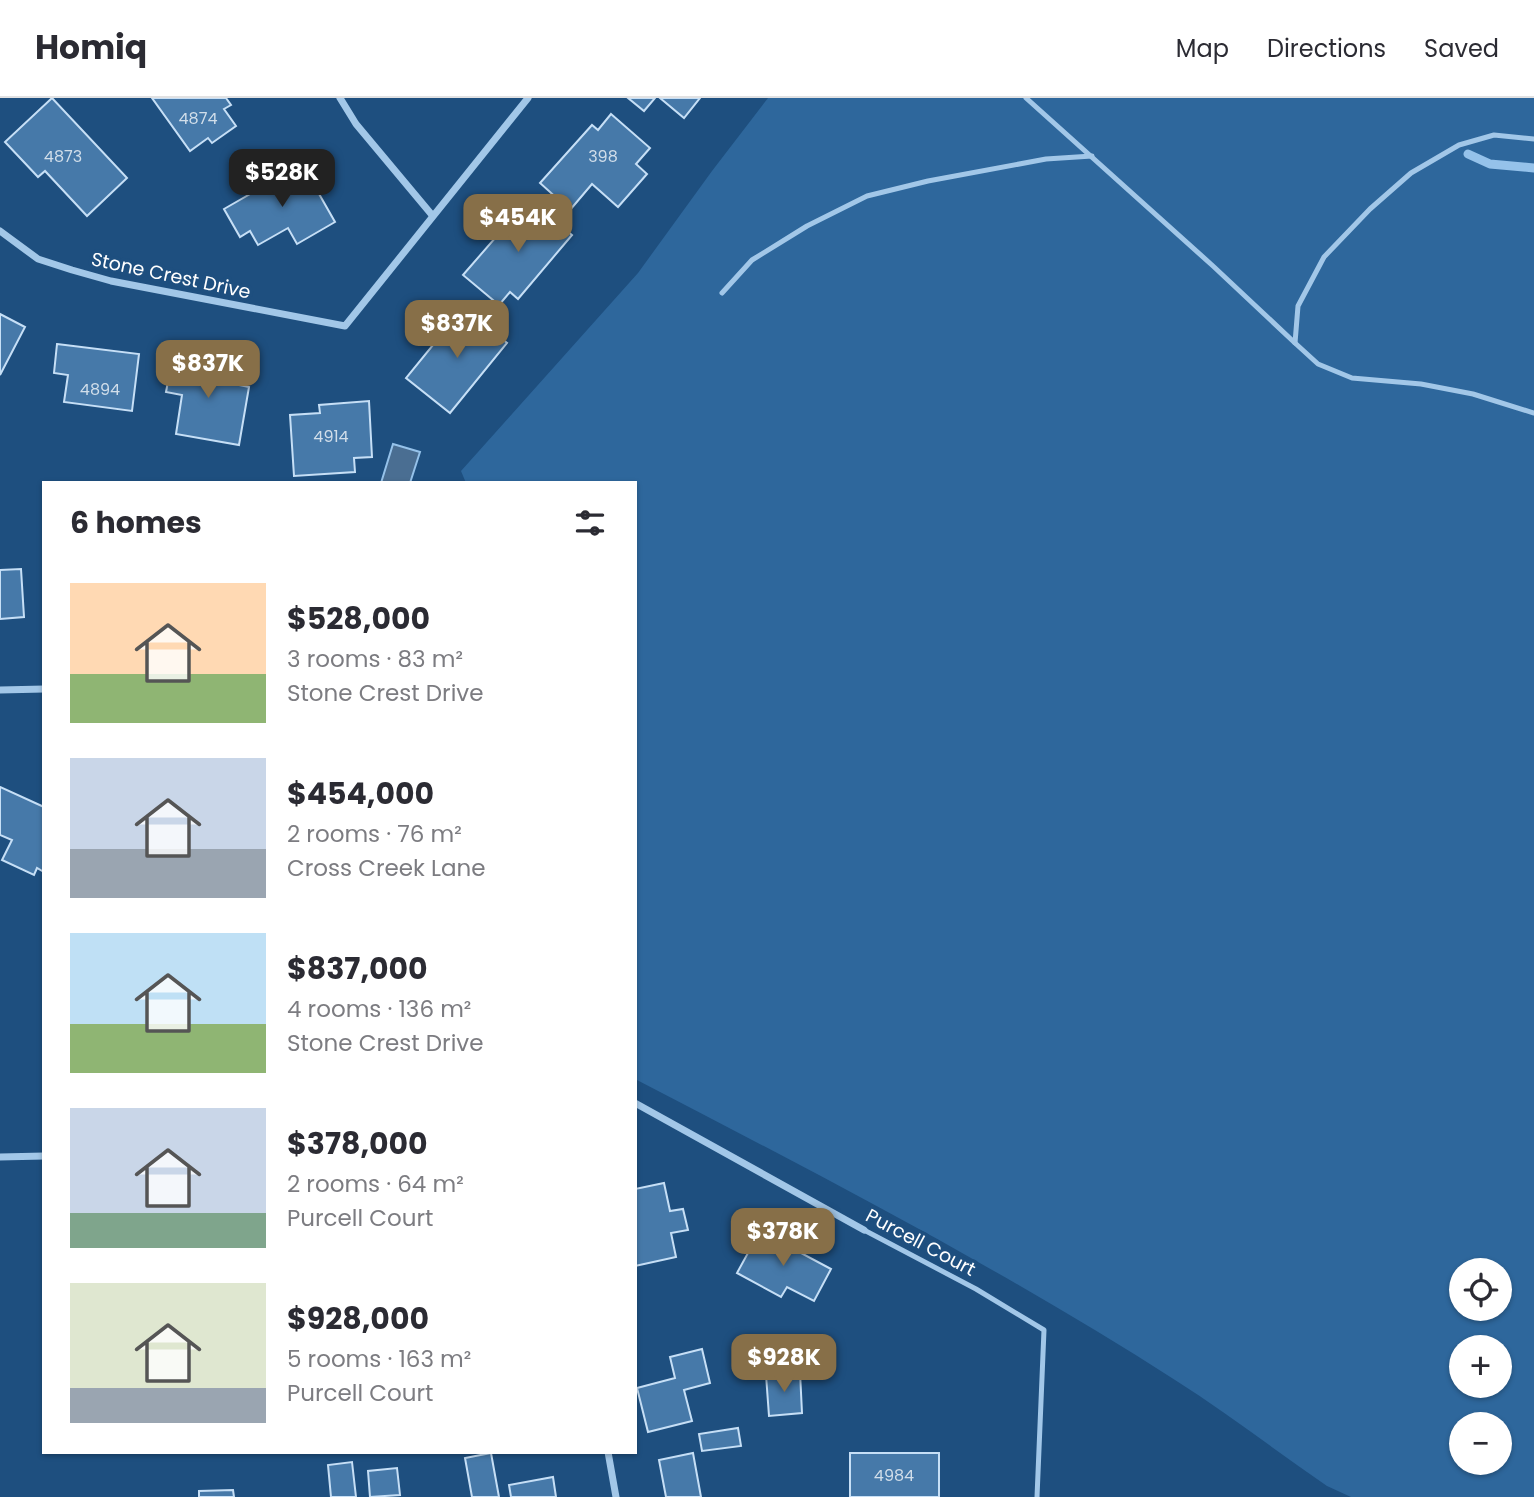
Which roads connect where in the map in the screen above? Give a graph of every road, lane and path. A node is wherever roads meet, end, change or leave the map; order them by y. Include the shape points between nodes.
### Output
1 (340, 98) edge
2 (528, 98) edge
3 (1026, 98) edge
4 (1534, 139) edge
5 (1092, 156) junction
6 (432, 215) junction
7 (0, 230) edge
8 (722, 293) dead end
9 (1294, 344) junction
10 (1534, 413) edge
11 (42, 689) edge
12 (0, 690) edge
13 (637, 1104) edge
14 (42, 1156) edge
15 (0, 1157) edge
16 (864, 1230) joint
17 (608, 1454) edge
18 (616, 1497) edge
19 (1037, 1497) edge

1 - 6 street
2 - 6 street
3 - 5 lane
4 - 9 lane via 1494,135 1459,145 1411,173 1324,257 1298,306
5 - 8 lane via 1034,161 867,196 752,260
5 - 9 lane
6 - 7 street, Stone Crest Drive via 345,326 111,281 38,259
9 - 10 lane via 1318,363 1352,378 1473,394
11 - 12 street
13 - 16 street, Purcell Court
14 - 15 street
16 - 19 lane, Purcell Court via 1044,1330
17 - 18 street

